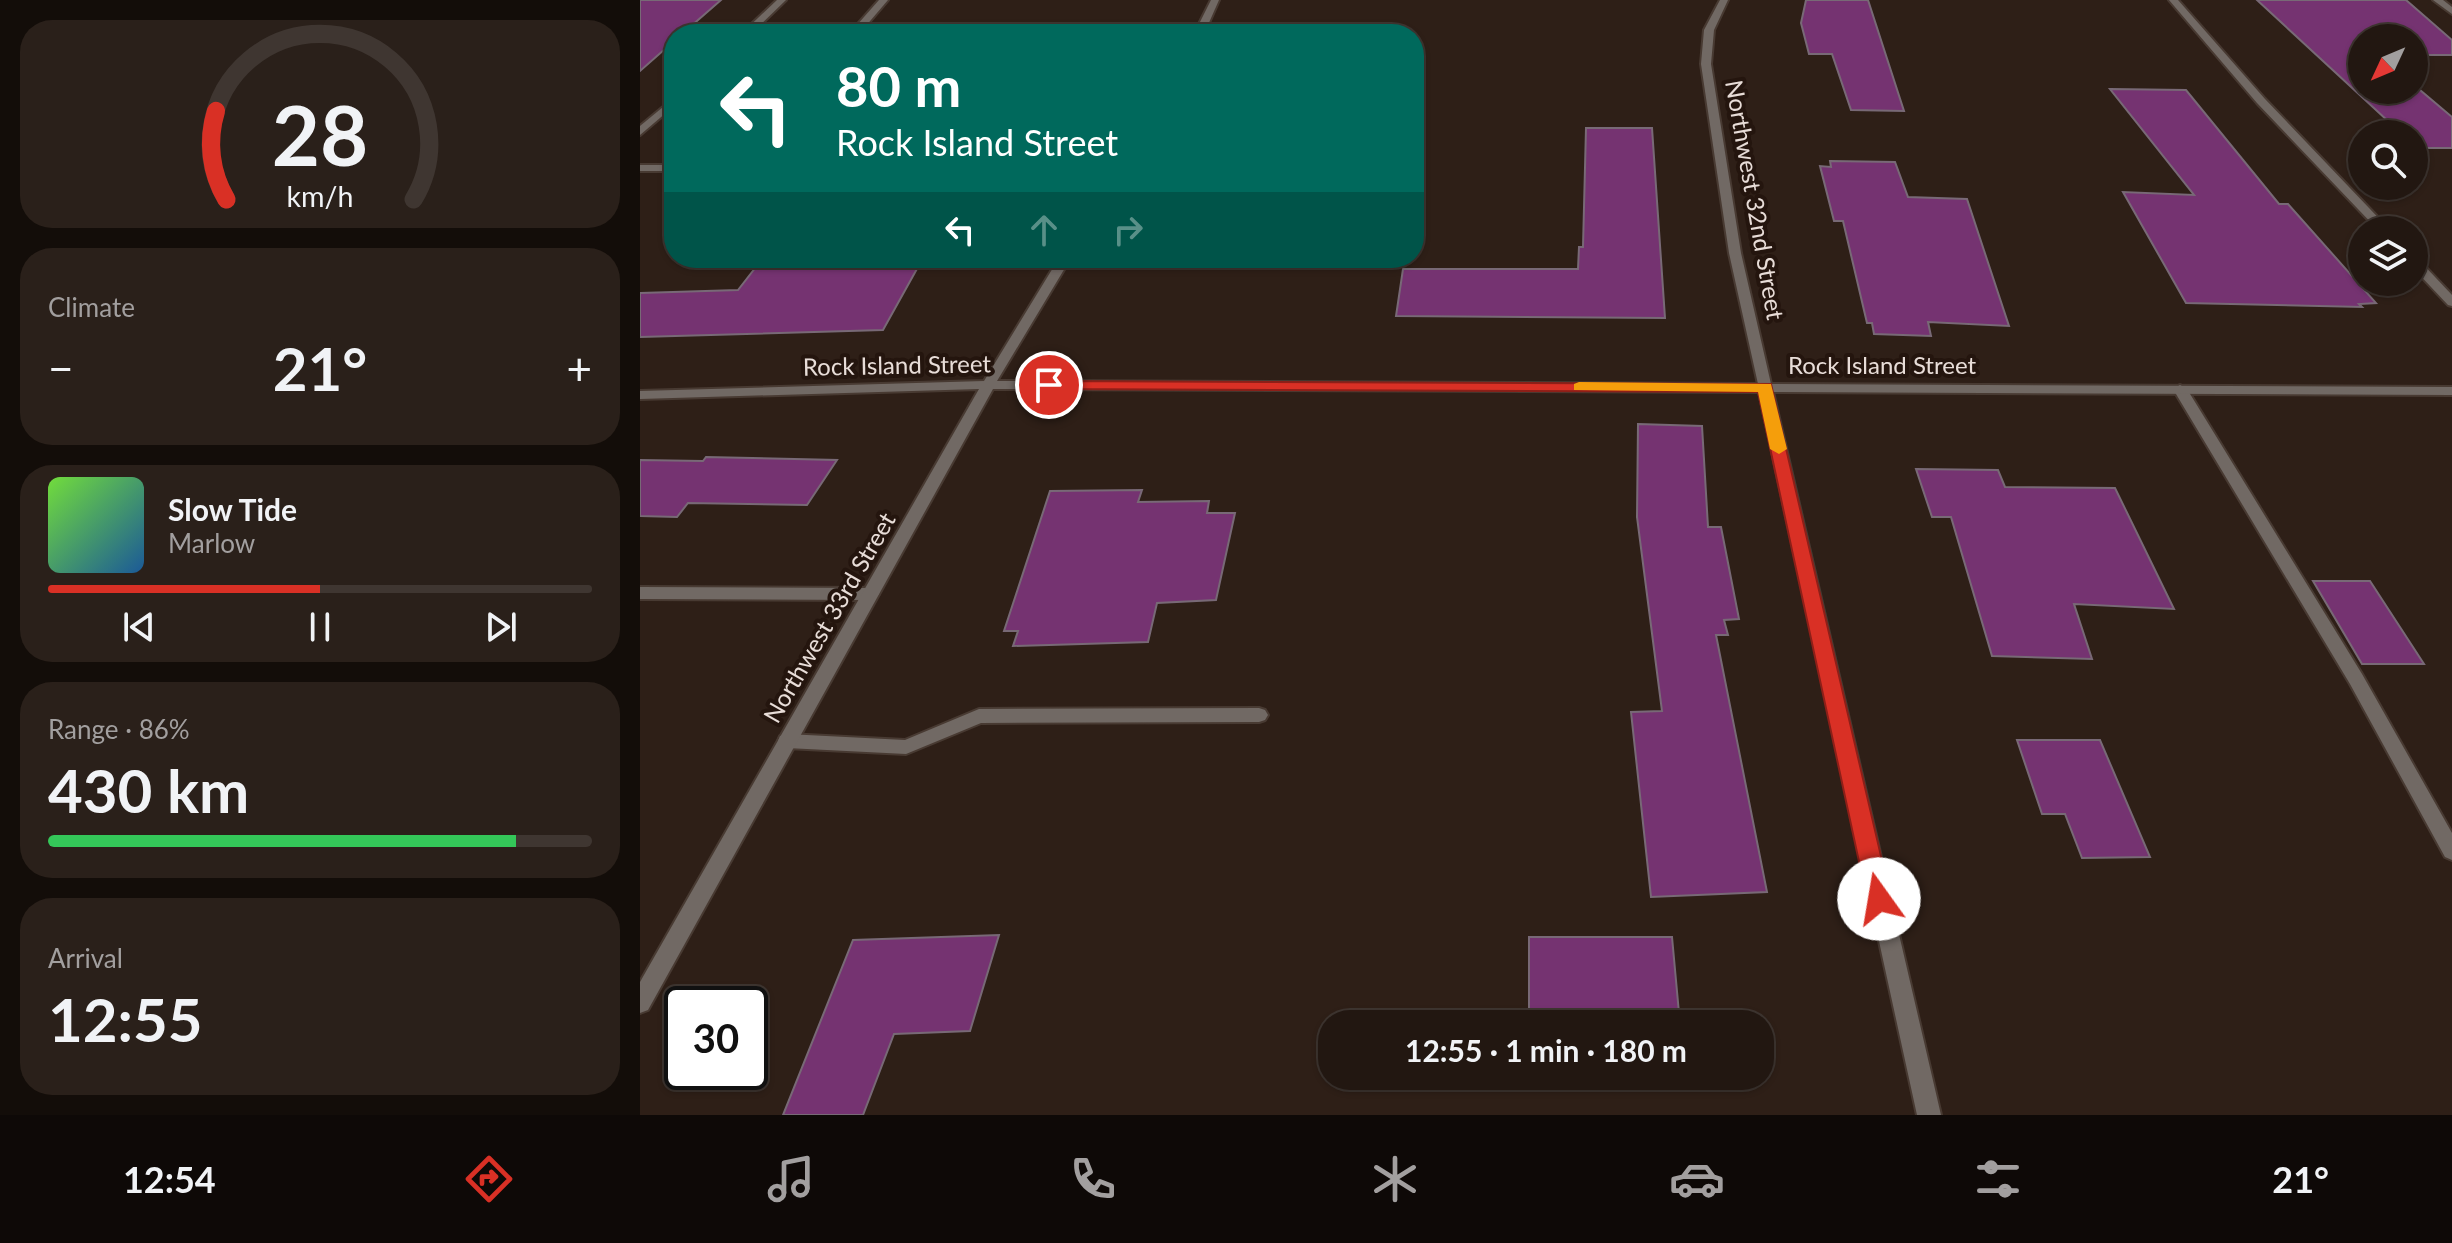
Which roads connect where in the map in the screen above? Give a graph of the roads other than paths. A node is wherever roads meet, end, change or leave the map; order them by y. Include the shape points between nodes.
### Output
1 (782, 0) edge
2 (884, 0) edge
3 (1215, 0) edge
4 (1724, 0) edge
5 (2173, 0) edge
6 (2437, 0) edge
7 (2452, 11) edge
8 (757, 24) edge
9 (863, 24) edge
10 (1204, 24) edge
11 (664, 110) edge
12 (640, 132) edge
13 (640, 168) edge
14 (664, 168) edge
15 (2371, 216) edge
16 (1059, 268) edge
17 (2428, 277) edge
18 (2452, 302) edge
19 (988, 385) junction
20 (1765, 388) junction
21 (2180, 389) junction
22 (2452, 391) edge
23 (640, 395) edge
24 (640, 593) edge
25 (871, 594) junction
26 (1259, 715) dead end
27 (787, 741) junction
28 (2452, 851) edge
29 (640, 1003) edge
30 (1929, 1115) edge

1 - 8 street
2 - 9 street
3 - 10 street
4 - 20 street, Northwest 32nd Street via 1706,35 1706,64 1735,253
5 - 15 street
6 - 7 street
11 - 12 street
13 - 14 street
16 - 19 street, Northwest 33rd Street
17 - 18 street
19 - 20 street, Rock Island Street
19 - 23 street, Rock Island Street
19 - 25 street, Northwest 33rd Street
20 - 21 street, Rock Island Street
20 - 30 street, Northwest 32nd Street
21 - 22 street, Rock Island Street
21 - 28 street via 2356,679
24 - 25 street
25 - 27 street, Northwest 33rd Street
26 - 27 street via 979,716 906,747
27 - 29 street, Northwest 33rd Street

